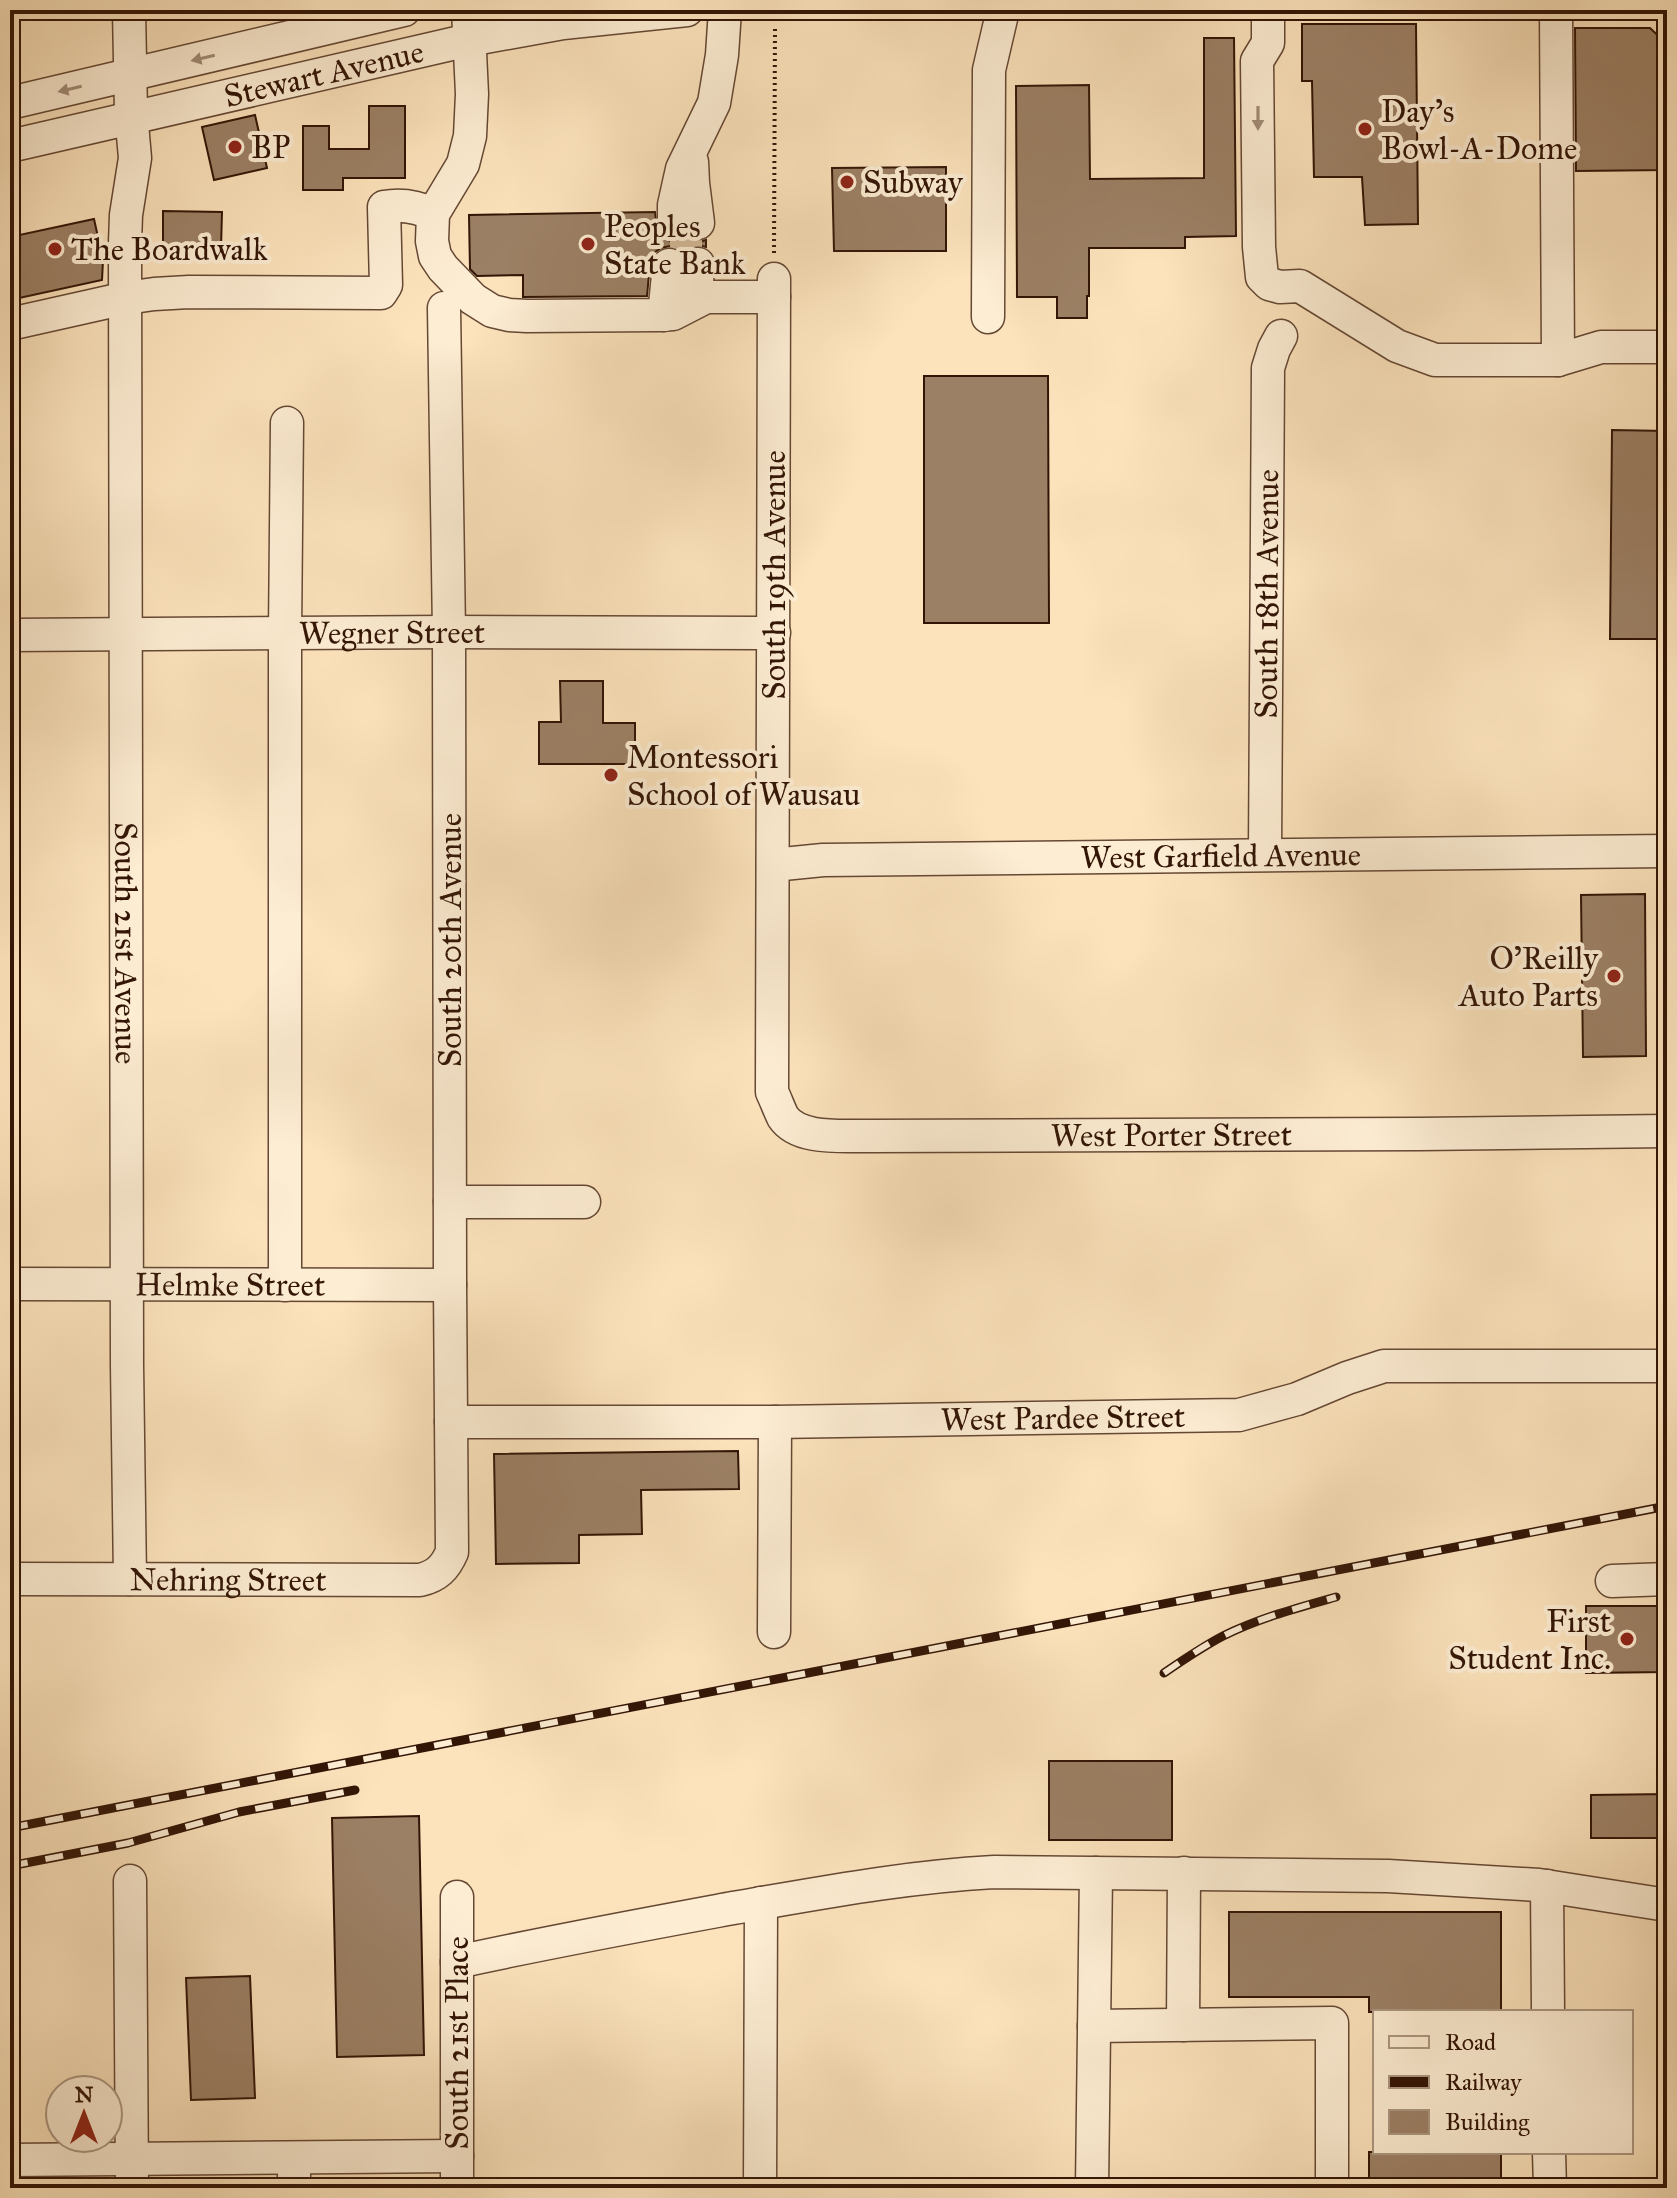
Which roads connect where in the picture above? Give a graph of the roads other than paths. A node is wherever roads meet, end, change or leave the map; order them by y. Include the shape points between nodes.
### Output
1 (130, 10) edge
2 (404, 10) edge
3 (687, 10) edge
4 (725, 10) edge
5 (1003, 10) edge
6 (1268, 10) edge
7 (1556, 10) edge
8 (312, 21) edge
9 (468, 25) edge
10 (131, 75) junction
11 (10, 103) edge
12 (131, 118) junction
13 (10, 146) edge
14 (433, 214) junction
15 (682, 223) tunnel mouth
16 (682, 264) tunnel mouth
17 (126, 303) junction
18 (679, 309) junction
19 (492, 311) junction
20 (988, 317) dead end
21 (10, 324) edge
22 (1281, 336) dead end
23 (1667, 347) edge
24 (1558, 360) junction
25 (287, 423) dead end
26 (449, 632) junction
27 (774, 633) junction
28 (10, 635) edge
29 (127, 635) junction
30 (285, 635) junction
31 (1667, 851) edge
32 (1265, 854) junction
33 (773, 865) junction
34 (773, 1016) joint
35 (1667, 1131) edge
36 (450, 1202) junction
37 (584, 1202) dead end
38 (10, 1284) edge
39 (127, 1285) junction
40 (285, 1285) junction
41 (450, 1285) junction
42 (1667, 1366) edge
43 (451, 1422) junction
44 (775, 1422) junction
45 (442, 1570) joint
46 (10, 1579) edge
47 (130, 1579) junction
48 (1667, 1579) edge
49 (1612, 1581) dead end
50 (774, 1632) dead end
51 (1096, 1873) junction
52 (1184, 1873) junction
53 (130, 1881) dead end
54 (1547, 1886) junction
55 (457, 1897) dead end
56 (761, 1903) junction
57 (1667, 1905) edge
58 (457, 1962) junction
59 (1548, 2010) edge
60 (1183, 2025) junction
61 (1094, 2026) junction
62 (1549, 2154) edge
63 (10, 2160) edge
64 (457, 2172) edge
65 (294, 2173) edge
66 (132, 2174) edge
67 (760, 2188) edge
68 (1092, 2188) edge
69 (1332, 2188) edge
70 (1550, 2188) edge

1 - 10 street, South 21st Avenue
2 - 8 street, Stewart Avenue
3 - 9 street, Stewart Avenue via 563,23
4 - 15 street via 714,103 693,147 670,178
5 - 20 street via 989,70
6 -> 24 street via 1268,43 1257,61 1262,277 1280,287 1300,286 1397,346 1435,360
7 - 24 street
8 -> 10 street, Stewart Avenue
9 - 12 street, Stewart Avenue
9 - 14 street via 468,146 460,171
10 -> 11 street, Stewart Avenue
10 - 12 street, South 21st Avenue
12 - 13 street, Stewart Avenue
12 - 17 street, South 21st Avenue via 135,158 126,225
14 - 17 street via 384,207 386,285 381,293 189,292
14 - 19 street via 435,256 473,299
16 - 18 street
17 - 21 street
17 - 29 street, South 21st Avenue
18 - 19 street via 527,316
18 - 27 street, South 19th Avenue via 706,297 774,288
19 - 26 street, South 20th Avenue via 445,321
22 - 32 street, South 18th Avenue via 1268,368
23 - 24 street via 1601,347
25 - 30 street
26 - 27 street, Wegner Street
26 - 30 street, Wegner Street
26 - 36 street, South 20th Avenue
27 - 33 street, South 19th Avenue
28 - 29 street, Wegner Street
29 - 30 street, Wegner Street
29 - 39 street, South 21st Avenue
30 - 40 street
31 - 32 street, West Garfield Avenue
32 - 33 street, West Garfield Avenue
33 - 34 street, South 19th Avenue
34 - 35 street, West Porter Street via 772,1092 789,1123 809,1134
36 - 37 street
36 - 41 street, South 20th Avenue
38 - 39 street, Helmke Street
39 - 40 street, Helmke Street
39 - 47 street, South 21st Avenue
40 - 41 street, Helmke Street
41 - 43 street, South 20th Avenue
42 - 44 street, West Pardee Street via 1384,1366 1239,1415
43 - 44 street, West Pardee Street
43 - 45 street, South 20th Avenue via 453,1538
44 - 50 street
45 - 47 street, Nehring Street via 420,1580
46 - 47 street, Nehring Street
48 - 49 street
51 - 52 street
51 - 56 street via 938,1875
51 - 61 street
52 - 54 street via 1388,1876
52 - 60 street
53 - 66 street
54 - 57 street
54 - 59 street
55 - 58 street, South 21st Place
56 - 58 street
56 - 67 street
58 - 64 street, South 21st Place
60 - 61 street
60 - 69 street via 1332,2023
61 - 68 street
62 - 70 street
63 - 66 street
64 - 65 street
65 - 66 street

